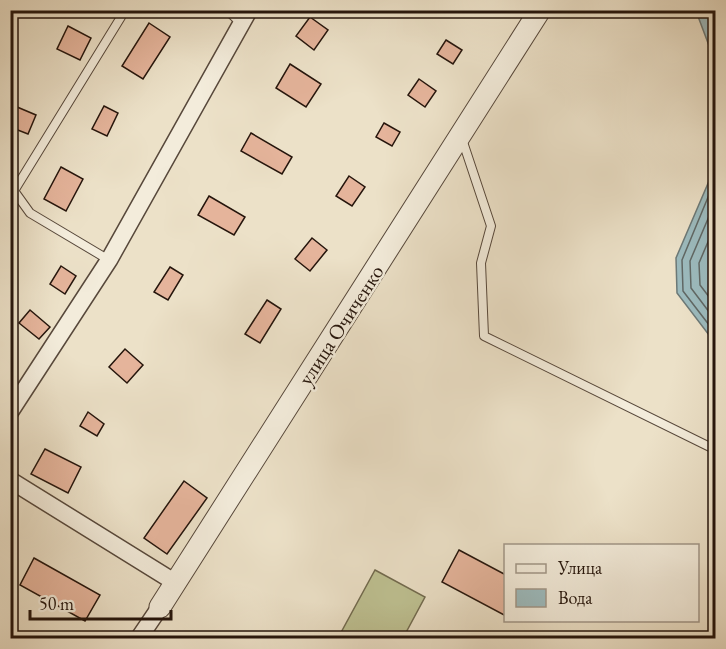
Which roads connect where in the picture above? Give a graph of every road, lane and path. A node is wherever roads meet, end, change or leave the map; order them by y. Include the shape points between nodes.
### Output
1 (227, 10) edge
2 (540, 10) edge
3 (121, 17) dead end
4 (245, 17) edge
5 (461, 136) junction
6 (12, 189) edge
7 (109, 260) junction
8 (10, 412) edge
9 (716, 450) edge
10 (10, 480) edge
11 (176, 583) junction
12 (160, 607) joint
13 (139, 639) edge

1 - 4 lane
2 - 5 street, улица Очиченко
3 - 6 lane
4 - 7 street
5 - 9 lane via 491,226 481,263 484,336
5 - 11 street, улица Очиченко
6 - 7 lane via 30,213
7 - 8 street
10 - 11 street
11 - 12 street, улица Очиченко
12 - 13 street, улица Очиченко

